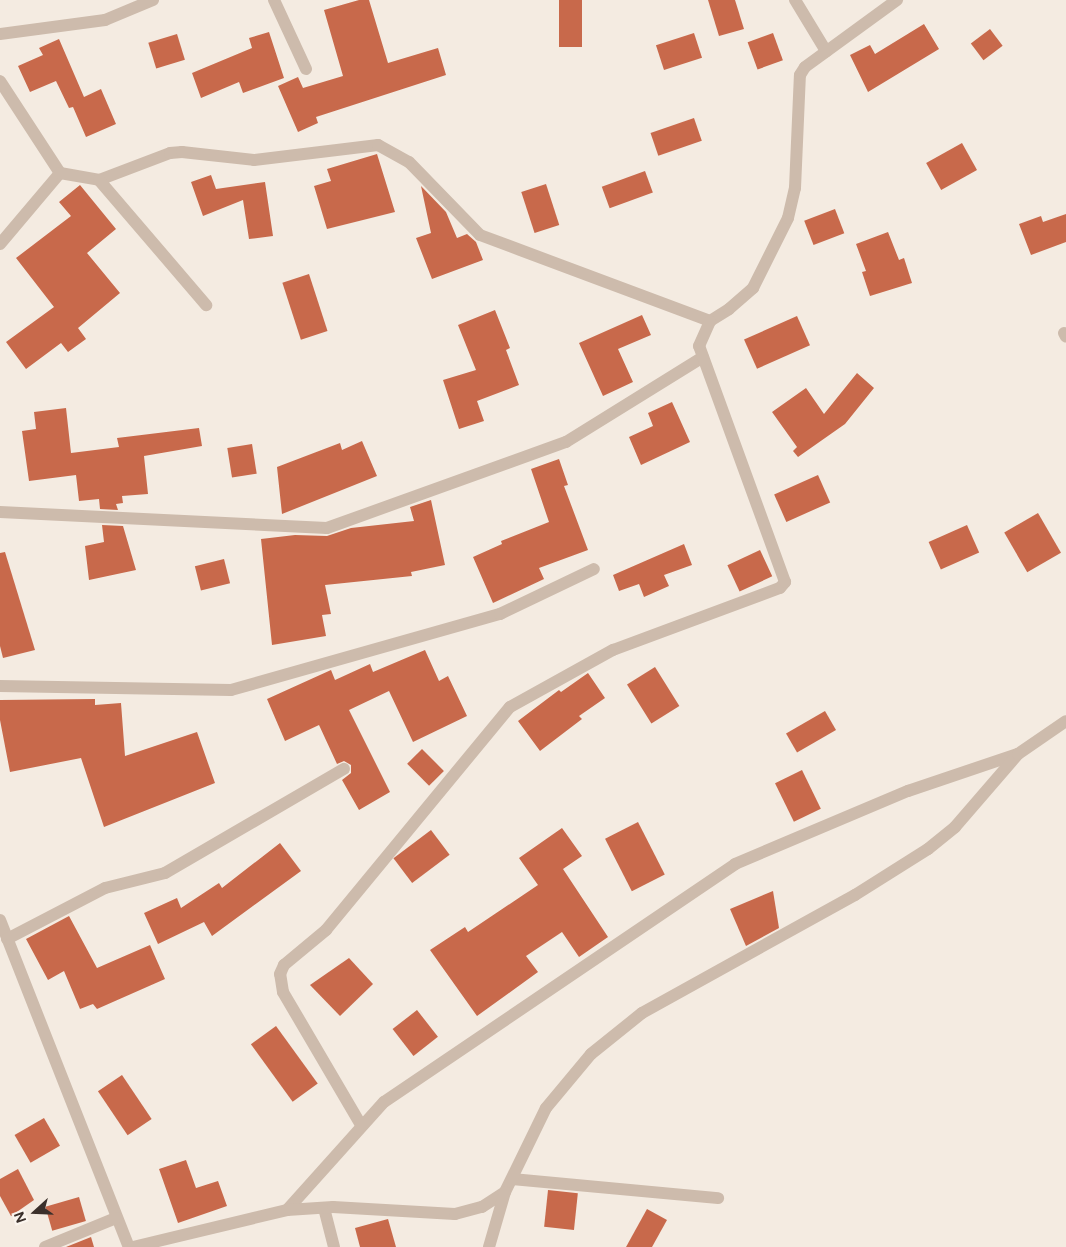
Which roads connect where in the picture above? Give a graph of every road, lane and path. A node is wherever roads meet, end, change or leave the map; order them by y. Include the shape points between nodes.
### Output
1 (153, 0) edge
2 (274, 0) edge
3 (795, 0) edge
4 (897, 0) edge
5 (0, 34) edge
6 (826, 51) junction
7 (306, 69) dead end
8 (0, 82) edge
9 (60, 173) junction
10 (99, 180) junction
11 (0, 244) edge
12 (206, 305) dead end
13 (710, 321) junction
14 (703, 357) junction
15 (0, 512) edge
16 (594, 569) dead end
17 (0, 686) edge
18 (1066, 722) edge
19 (1018, 754) junction
20 (344, 769) dead end
21 (0, 920) edge
22 (7, 939) junction
23 (361, 1125) junction
24 (512, 1179) junction
25 (505, 1192) junction
26 (718, 1198) dead end
27 (324, 1208) junction
28 (287, 1210) junction
29 (116, 1218) junction
30 (45, 1247) edge
31 (129, 1247) edge
32 (133, 1247) edge
33 (334, 1247) edge
34 (489, 1247) edge

1 - 5 street via 105,20
2 - 7 street
3 - 6 street
4 - 6 street
6 - 13 street via 800,75 795,188 788,218 753,288 729,310
8 - 9 street
9 - 10 street
9 - 11 street
10 - 12 street
10 - 13 street via 170,153 254,160 378,145 409,162 480,236
13 - 14 street via 699,346
14 - 15 street via 566,442 327,528
14 - 23 street via 785,582 780,588 613,650 510,707 326,930 284,965 280,974 283,992
16 - 17 street via 500,614 231,690
18 - 19 street
19 - 23 street via 908,791 735,864 384,1102
19 - 24 street via 955,827 928,850 642,1013 591,1054 546,1108
20 - 22 street via 165,873 105,888
21 - 22 street
22 - 29 street
23 - 28 street
24 - 25 street
24 - 26 street
25 - 27 street via 482,1207 456,1214
25 - 34 street
27 - 28 street
27 - 33 street
28 - 32 street
29 - 30 street
29 - 31 street

